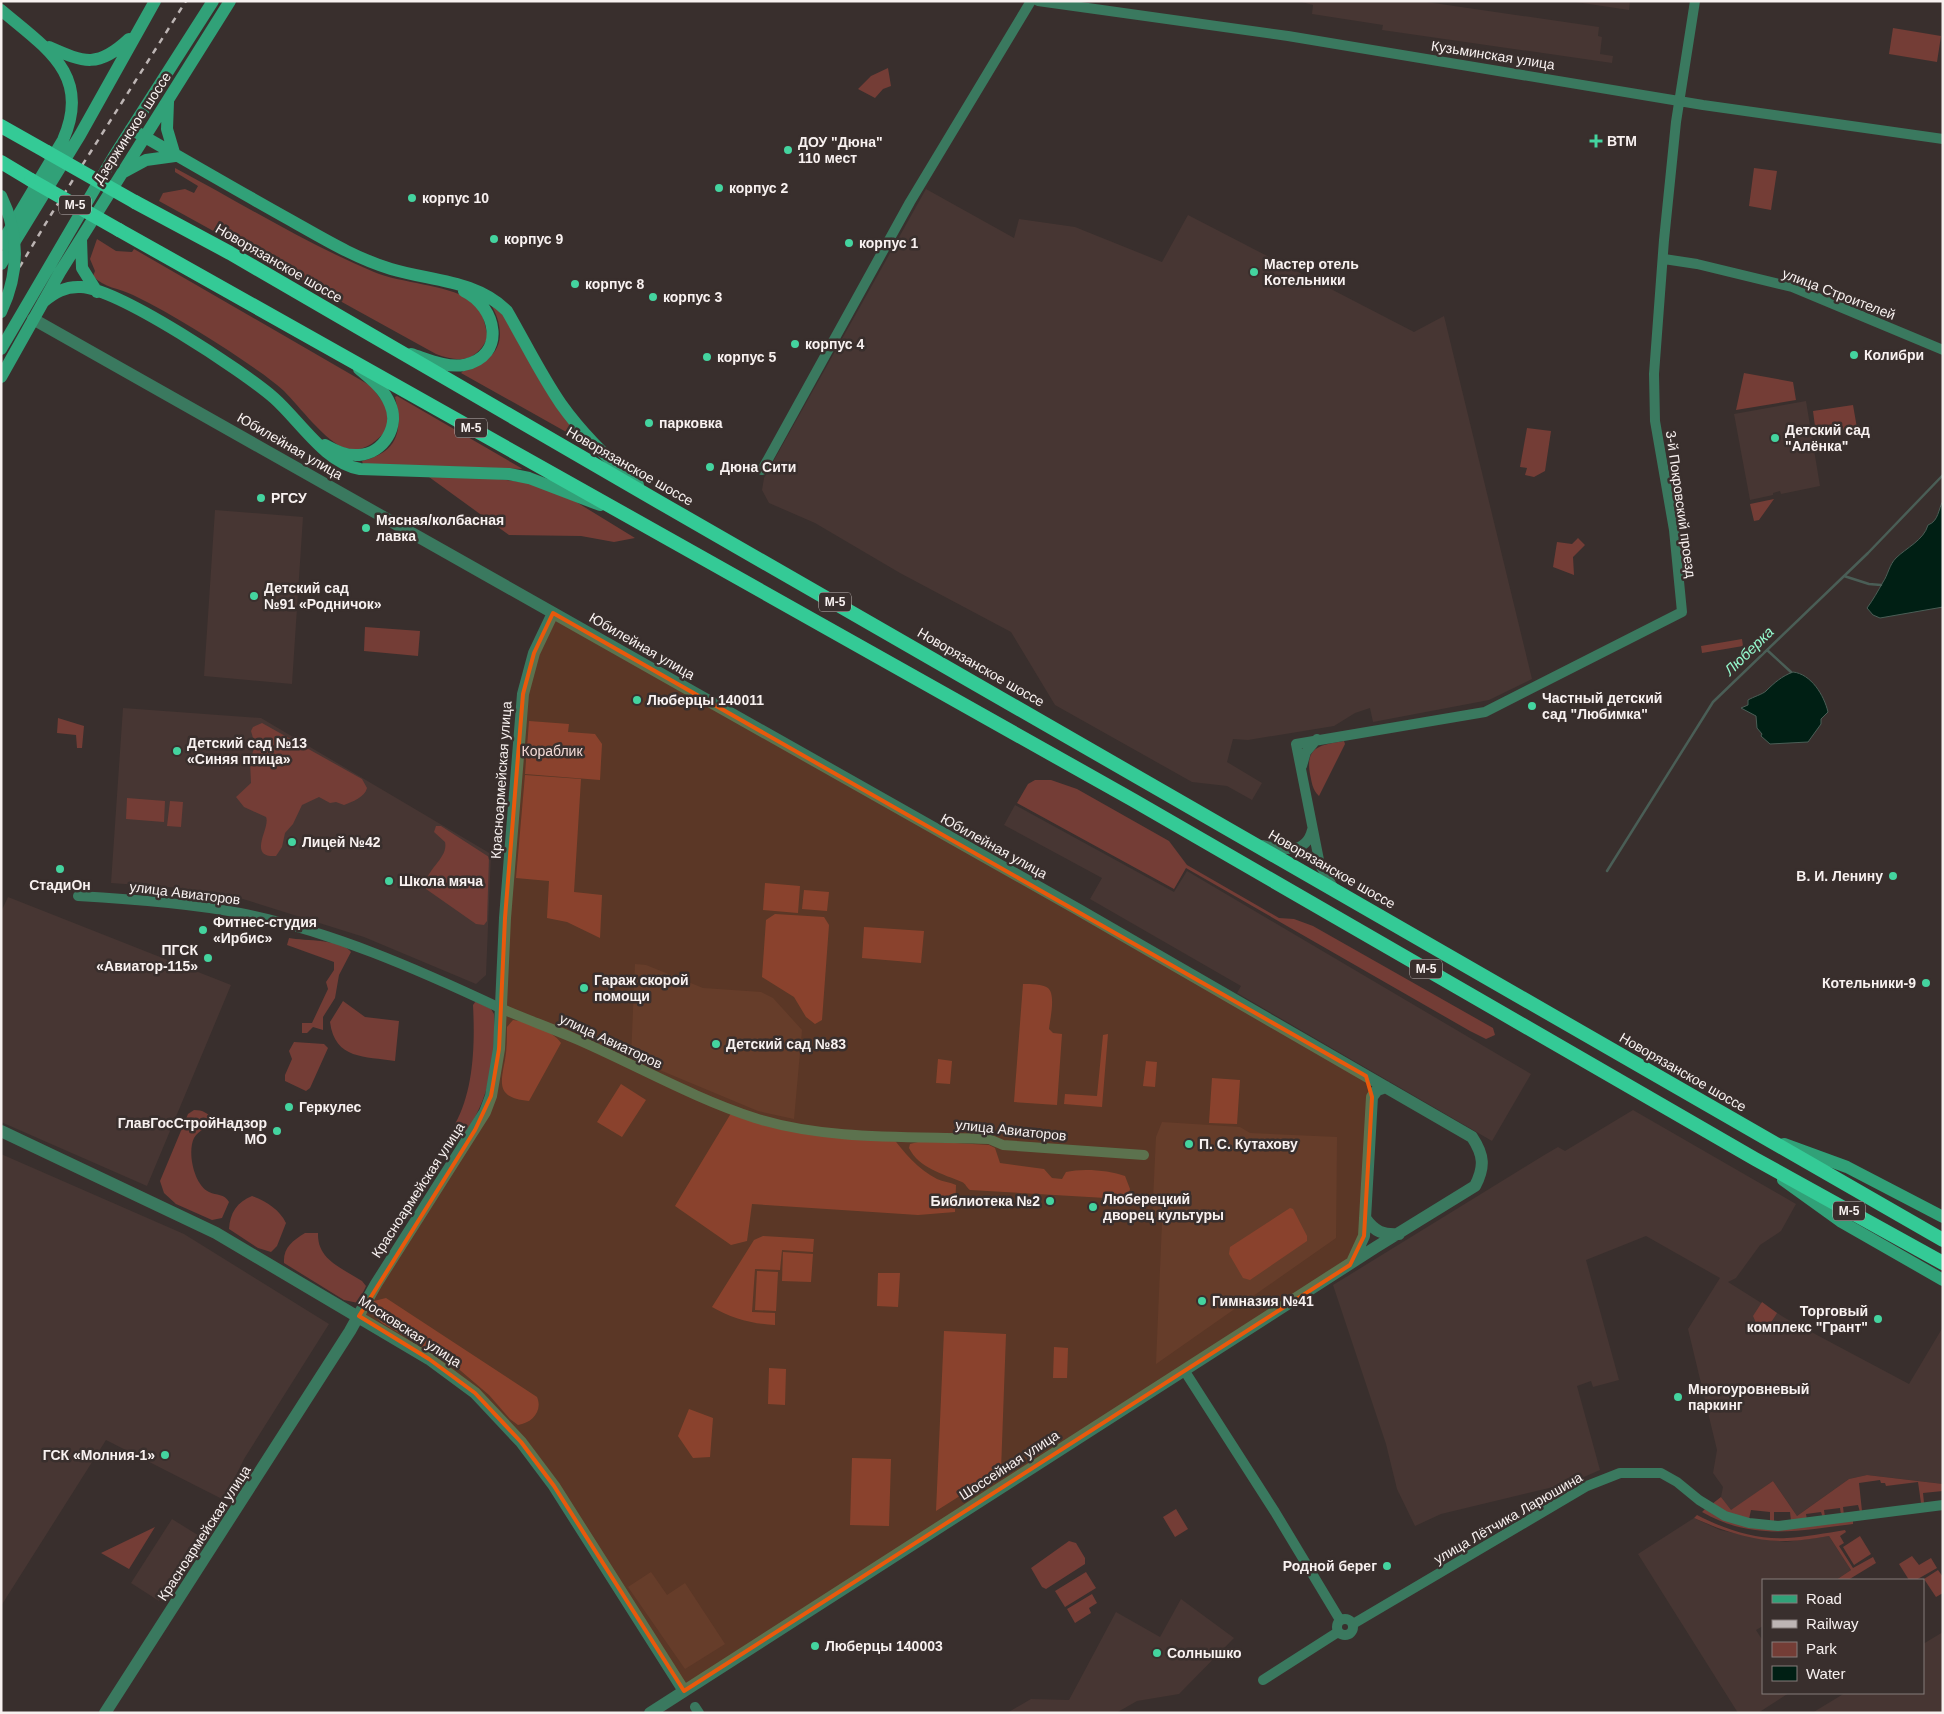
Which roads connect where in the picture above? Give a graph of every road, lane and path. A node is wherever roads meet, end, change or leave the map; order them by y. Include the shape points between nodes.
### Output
1 (155, 1) edge
2 (213, 1) edge
3 (230, 1) edge
4 (1031, 1) edge
5 (1038, 1) edge
6 (1694, 1) edge
7 (1, 10) edge
8 (136, 32) junction
9 (42, 44) junction
10 (168, 99) junction
11 (1679, 100) junction
12 (1, 126) edge
13 (131, 129) junction
14 (143, 136) junction
15 (1943, 139) edge
16 (176, 156) junction
17 (1, 162) edge
18 (120, 174) junction
19 (1, 196) edge
20 (82, 237) junction
21 (1, 244) edge
22 (1664, 259) junction
23 (1, 264) edge
24 (442, 281) junction
25 (97, 292) junction
26 (43, 302) junction
27 (1, 312) edge
28 (33, 319) junction
29 (331, 348) junction
30 (393, 348) junction
31 (1, 349) edge
32 (1943, 350) edge
33 (1, 377) edge
34 (316, 440) junction
35 (762, 470) dead end
36 (666, 506) junction
37 (612, 508) junction
38 (553, 613) junction
39 (1317, 739) junction
40 (1302, 775) junction
41 (1313, 829) junction
42 (1251, 842) junction
43 (1340, 892) junction
44 (78, 896) dead end
45 (501, 1008) junction
46 (1366, 1076) junction
47 (1386, 1087) junction
48 (1372, 1097) junction
49 (1, 1131) edge
50 (1759, 1135) junction
51 (1144, 1155) dead end
52 (1755, 1159) junction
53 (1943, 1217) edge
54 (1365, 1218) junction
55 (1399, 1234) junction
56 (1943, 1240) edge
57 (1943, 1263) edge
58 (1350, 1265) junction
59 (1943, 1280) edge
60 (358, 1316) junction
61 (1184, 1370) junction
62 (1943, 1505) edge
63 (1340, 1620) junction
64 (1353, 1624) junction
65 (1338, 1632) junction
66 (1264, 1680) dead end
67 (684, 1691) junction
68 (105, 1713) edge
69 (650, 1713) edge

1 - 8 main road
2 - 13 main road, Дзержинское шоссе
3 - 10 main road, Дзержинское шоссе
4 - 35 street via 910,202
5 - 11 street, Кузьминская улица via 1298,37
6 - 11 street, 3-й Покровский проезд
7 - 9 main road
8 - 9 main road via 110,54 92,61 71,58
8 - 23 main road, М-5 via 80,135
9 - 21 main road via 72,87 72,114 63,140
10 - 14 main road, Дзержинское шоссе
10 - 16 main road via 167,129
11 - 15 street, Кузьминская улица
11 - 22 street, 3-й Покровский проезд
12 - 30 highway, Новорязанское шоссе / М-5, bridge
13 - 14 main road
13 - 31 main road, Дзержинское шоссе
14 - 16 main road, М-5
14 - 18 main road, Дзержинское шоссе
16 - 18 main road via 146,160
16 - 24 main road, М-5 via 348,251 388,268
17 - 29 highway, М-5, bridge
18 - 20 main road, Дзержинское шоссе
19 - 27 main road, bridge via 12,226 17,258 12,286
20 - 25 main road via 82,268
20 - 26 main road, Дзержинское шоссе
22 - 32 street, улица Строителей via 1792,287
22 - 39 street, 3-й Покровский проезд via 1654,374 1655,421 1674,530 1682,612 1485,712
24 - 30 main road, М-5 via 482,303 492,323 492,341 488,349 474,362 450,365
24 - 36 main road, М-5 via 465,285 494,298 506,311 560,403 577,425 612,463
25 - 26 main road, М-5 via 72,287 53,294
25 - 34 main road, М-5 via 139,310 246,376
26 - 28 main road, Дзержинское шоссе
28 - 33 main road, Дзержинское шоссе
28 - 38 street, Юбилейная улица
29 - 34 main road, М-5 via 379,387 390,404 393,422 383,443 368,453 348,454
29 - 37 highway, М-5
30 - 36 highway, Новорязанское шоссе / М-5
34 - 37 main road, М-5 via 331,456 348,467 509,474
36 - 42 highway, Новорязанское шоссе / М-5
37 - 52 highway, М-5 via 1142,805
38 - 45 street, Красноармейская улица via 534,653 523,694
38 - 46 street, Юбилейная улица
39 - 40 street via 1306,752
39 - 40 street, 3-й Покровский проезд via 1296,744
40 - 41 street, 3-й Покровский проезд
41 - 42 street via 1306,844 1290,850
41 - 43 street, 3-й Покровский проезд via 1320,866 1329,884
42 - 43 highway, Новорязанское шоссе / М-5
43 - 50 highway, Новорязанское шоссе / М-5
44 - 45 street, улица Авиаторов via 178,903 273,922 361,948 419,970
45 - 51 street, улица Авиаторов via 719,1104 756,1118 803,1129 989,1139 1003,1145
45 - 60 street, Красноармейская улица via 496,1074 485,1112
46 - 47 street, Юбилейная улица
46 - 48 street
47 - 48 street via 1377,1090
47 - 55 street, Юбилейная улица via 1472,1137 1483,1160 1482,1173 1475,1186
48 - 54 street, Шоссейная улица
49 - 60 street, Московская улица via 194,1220
50 - 53 main road via 1847,1167
50 - 56 highway, Новорязанское шоссе / М-5
52 - 57 highway, М-5
52 - 59 main road via 1840,1222
54 - 55 street via 1372,1229 1384,1235
54 - 58 street, Шоссейная улица via 1362,1245
55 - 58 street, Шоссейная улица
58 - 61 street, Шоссейная улица
60 - 67 street, Московская улица via 430,1359 475,1392 521,1442 554,1486
60 - 68 street, Красноармейская улица
61 - 63 street
61 - 67 street, Шоссейная улица
62 - 64 street, улица Лётчика Ларюшина via 1789,1525 1762,1525 1725,1516 1660,1473 1620,1473 1588,1486
63 - 64 street via 1347,1619
63 - 65 street
64 - 65 street, улица Лётчика Ларюшина via 1350,1634
65 - 66 street, улица Лётчика Ларюшина
67 - 69 street, Шоссейная улица

